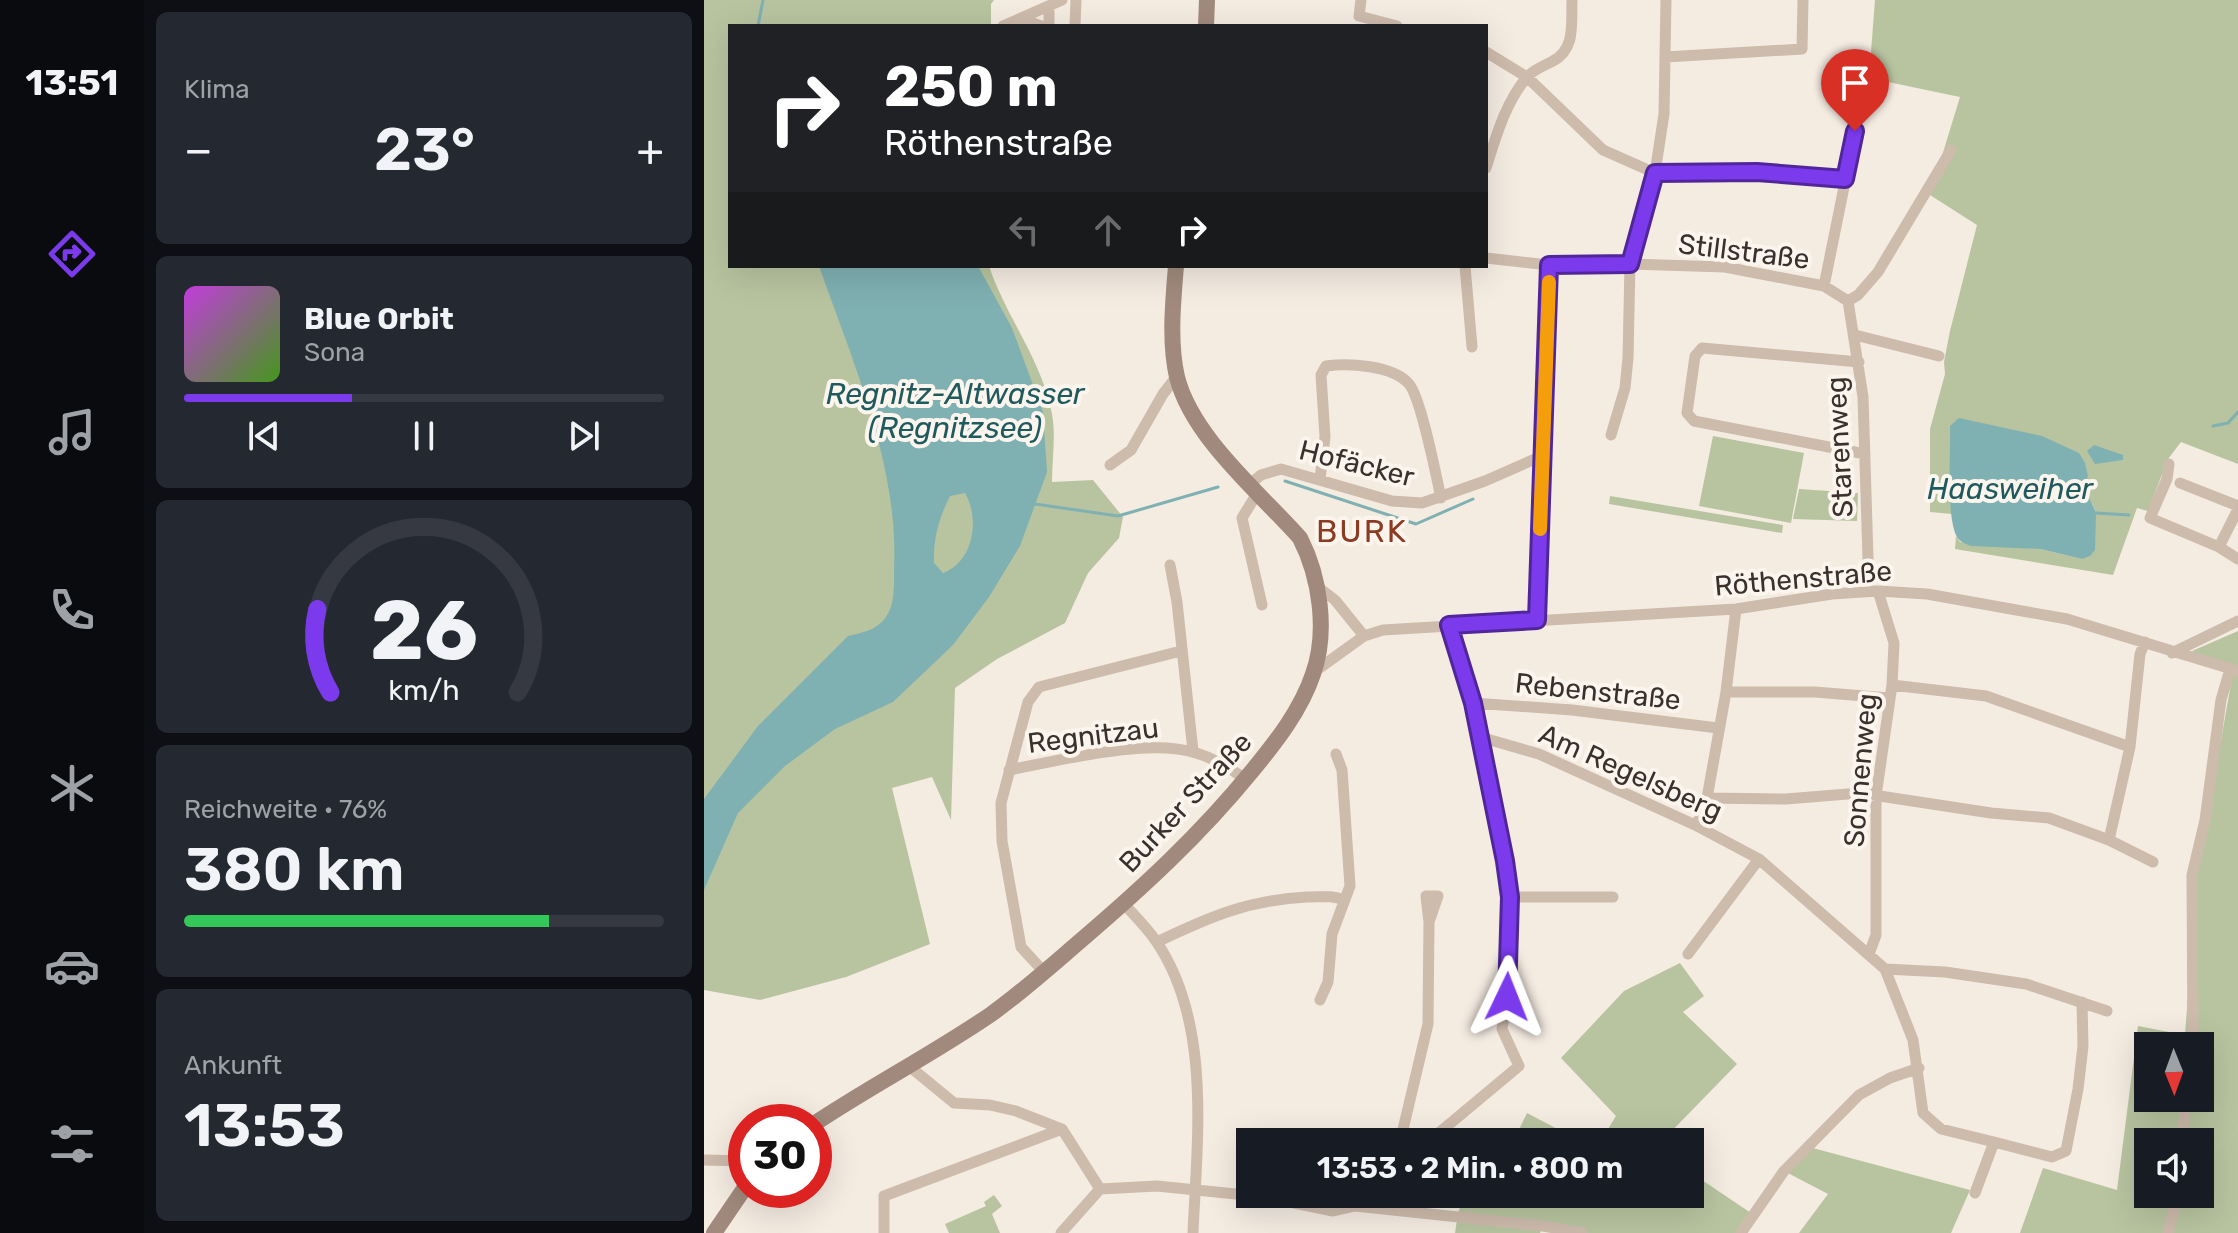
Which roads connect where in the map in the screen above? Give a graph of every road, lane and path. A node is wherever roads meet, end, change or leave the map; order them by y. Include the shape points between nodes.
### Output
1 (1062, 0) edge
2 (1076, 0) edge
3 (1207, 0) edge
4 (1361, 0) edge
5 (1572, 0) edge
6 (1666, 0) edge
7 (1803, 0) edge
8 (1049, 6) junction
9 (1022, 19) junction
10 (1008, 24) edge
11 (1036, 24) edge
12 (1049, 24) edge
13 (1075, 24) edge
14 (1206, 24) edge
15 (1389, 24) edge
16 (1488, 53) edge
17 (1665, 57) junction
18 (1527, 77) junction
19 (1860, 108) dead end
20 (1951, 150) dead end
21 (1488, 163) edge
22 (1655, 173) junction
23 (1845, 179) junction
24 (1488, 258) edge
25 (1630, 264) junction
26 (1549, 265) junction
27 (1176, 268) edge
28 (1465, 268) edge
29 (1824, 286) junction
30 (1848, 301) junction
31 (1855, 335) junction
32 (1472, 347) dead end
33 (1939, 356) dead end
34 (1859, 362) junction
35 (1177, 376) junction
36 (1611, 435) dead end
37 (1865, 454) junction
38 (1544, 455) junction
39 (2169, 464) dead end
40 (1110, 465) dead end
41 (1320, 479) junction
42 (2180, 483) dead end
43 (1254, 488) junction
44 (1441, 498) junction
45 (2238, 507) edge
46 (2219, 547) junction
47 (2238, 559) edge
48 (1170, 565) dead end
49 (1318, 587) junction
50 (1874, 591) junction
51 (1262, 605) dead end
52 (1736, 609) junction
53 (1537, 620) junction
54 (2238, 621) edge
55 (1449, 625) junction
56 (1364, 636) junction
57 (2145, 642) junction
58 (1181, 651) junction
59 (2172, 653) junction
60 (2234, 670) edge
61 (1314, 672) junction
62 (1726, 692) junction
63 (1891, 692) junction
64 (1473, 703) junction
65 (1718, 728) junction
66 (1480, 737) junction
67 (2130, 747) junction
68 (1193, 751) junction
69 (1336, 754) dead end
70 (1009, 770) junction
71 (1246, 779) junction
72 (1876, 796) junction
73 (1707, 798) junction
74 (1695, 825) junction
75 (2109, 840) junction
76 (1759, 859) junction
77 (2153, 862) dead end
78 (1510, 897) junction
79 (1613, 897) dead end
80 (1344, 900) junction
81 (1124, 904) junction
82 (1429, 922) dead end
83 (1157, 942) junction
84 (1688, 954) dead end
85 (1869, 954) junction
86 (1885, 969) junction
87 (1044, 972) junction
88 (1320, 1000) dead end
89 (2082, 1002) junction
90 (2107, 1011) dead end
91 (2193, 1032) edge
92 (909, 1066) junction
93 (1919, 1068) junction
94 (832, 1113) edge
95 (1403, 1128) edge
96 (1445, 1128) edge
97 (1062, 1129) junction
98 (1994, 1142) junction
99 (704, 1160) edge
100 (728, 1161) edge
101 (1100, 1189) junction
102 (1195, 1189) junction
103 (1975, 1193) dead end
104 (1236, 1194) edge
105 (731, 1208) edge
106 (1318, 1208) edge
107 (1346, 1208) edge
108 (1374, 1208) edge
109 (2174, 1208) edge
110 (714, 1233) edge
111 (884, 1233) edge
112 (1061, 1233) edge
113 (1193, 1233) edge
114 (1582, 1233) edge
115 (1741, 1233) edge
116 (2168, 1233) edge

1 - 8 street
2 - 13 street
3 - 14 main road
4 - 15 street via 1359,16
5 - 18 street via 1570,43 1563,56
6 - 17 street
7 - 17 street via 1802,49
8 - 9 street
8 - 12 street
9 - 10 street
9 - 11 street
16 - 18 street
17 - 22 street
18 - 21 street via 1511,101
18 - 22 street via 1603,150
19 - 23 street
20 - 30 street via 1878,272
22 - 23 street via 1757,172
22 - 25 street
23 - 29 street
24 - 26 street, Stillstraße
25 - 26 street, Stillstraße
25 - 29 street, Stillstraße via 1725,267
25 - 36 street via 1625,388
26 - 38 street
27 - 35 main road, Burker Straße
28 - 32 street
29 - 30 street, Stillstraße
30 - 31 street, Starenweg
31 - 33 street
31 - 34 street, Starenweg
34 - 37 street, Starenweg
34 - 37 street via 1702,348 1695,356 1687,413 1694,421
35 - 40 street via 1131,450
35 - 43 main road, Burker Straße via 1205,433
37 - 50 street, Starenweg
38 - 44 street, Hofäcker
38 - 53 street
39 - 46 street via 2150,518
41 - 43 street, Hofäcker via 1281,469 1261,475
41 - 44 street, Hofäcker via 1402,503
41 - 44 street via 1325,437 1321,375 1326,366 1350,363 1408,382 1417,399
42 - 45 street
43 - 49 main road, Burker Straße via 1300,538
43 - 51 street via 1242,518
45 - 46 street
46 - 47 street
48 - 58 street
49 - 56 street
49 - 61 main road, Burker Straße
50 - 52 street, Röthenstraße
50 - 57 street, Röthenstraße via 2011,608
50 - 63 street, Sonnenweg via 1894,643
52 - 53 street, Röthenstraße
52 - 62 street
53 - 55 street, Röthenstraße
54 - 59 street
55 - 56 street, Röthenstraße
55 - 64 street
56 - 61 street, Röthenstraße
57 - 59 street, Röthenstraße
57 - 67 street
58 - 68 street
58 - 70 street via 1039,687 1028,702
59 - 60 street, Röthenstraße
60 - 91 street via 2221,700 2192,875
61 - 71 main road, Burker Straße via 1279,738
62 - 63 street
62 - 65 street
63 - 67 street via 1986,696
63 - 72 street, Sonnenweg
64 - 65 street, Rebenstraße
64 - 66 street
65 - 73 street
66 - 74 street, Am Regelsberg via 1539,754
66 - 78 street
67 - 75 street
68 - 70 street, Regnitzau via 1147,748
68 - 71 street, Regnitzau
69 - 80 street via 1342,770 1350,886
70 - 87 street, Regnitzau via 1001,803 1002,841 1021,947
71 - 81 main road, Burker Straße
72 - 73 street
72 - 75 street via 2049,818
72 - 85 street, Sonnenweg via 1876,935
73 - 74 street
74 - 76 street, Am Regelsberg
75 - 77 street
76 - 84 street
76 - 85 street, Am Regelsberg
78 - 79 street
78 - 96 street via 1502,1029 1519,1066
80 - 83 street via 1270,899 1209,917
80 - 88 street
81 - 83 street
81 - 87 main road, Burker Straße
82 - 95 street via 1428,1024
83 - 102 street via 1180,990 1198,1081
85 - 86 street, Am Regelsberg
86 - 89 street via 2026,984
86 - 93 street, Am Regelsberg
87 - 92 main road, Burker Straße
89 - 90 street
89 - 98 street, Am Regelsberg via 2083,1046 2066,1151 2052,1157
92 - 94 main road, Burker Straße
92 - 97 street via 954,1103 1016,1111
93 - 98 street, Am Regelsberg via 1923,1113 1941,1129
93 - 115 street via 1859,1095 1784,1171
97 - 101 street
97 - 111 street via 884,1196
98 - 103 street
99 - 100 street
101 - 102 street
101 - 112 street
102 - 104 street
102 - 113 street
105 - 110 main road
106 - 107 street
108 - 114 street
109 - 116 street

